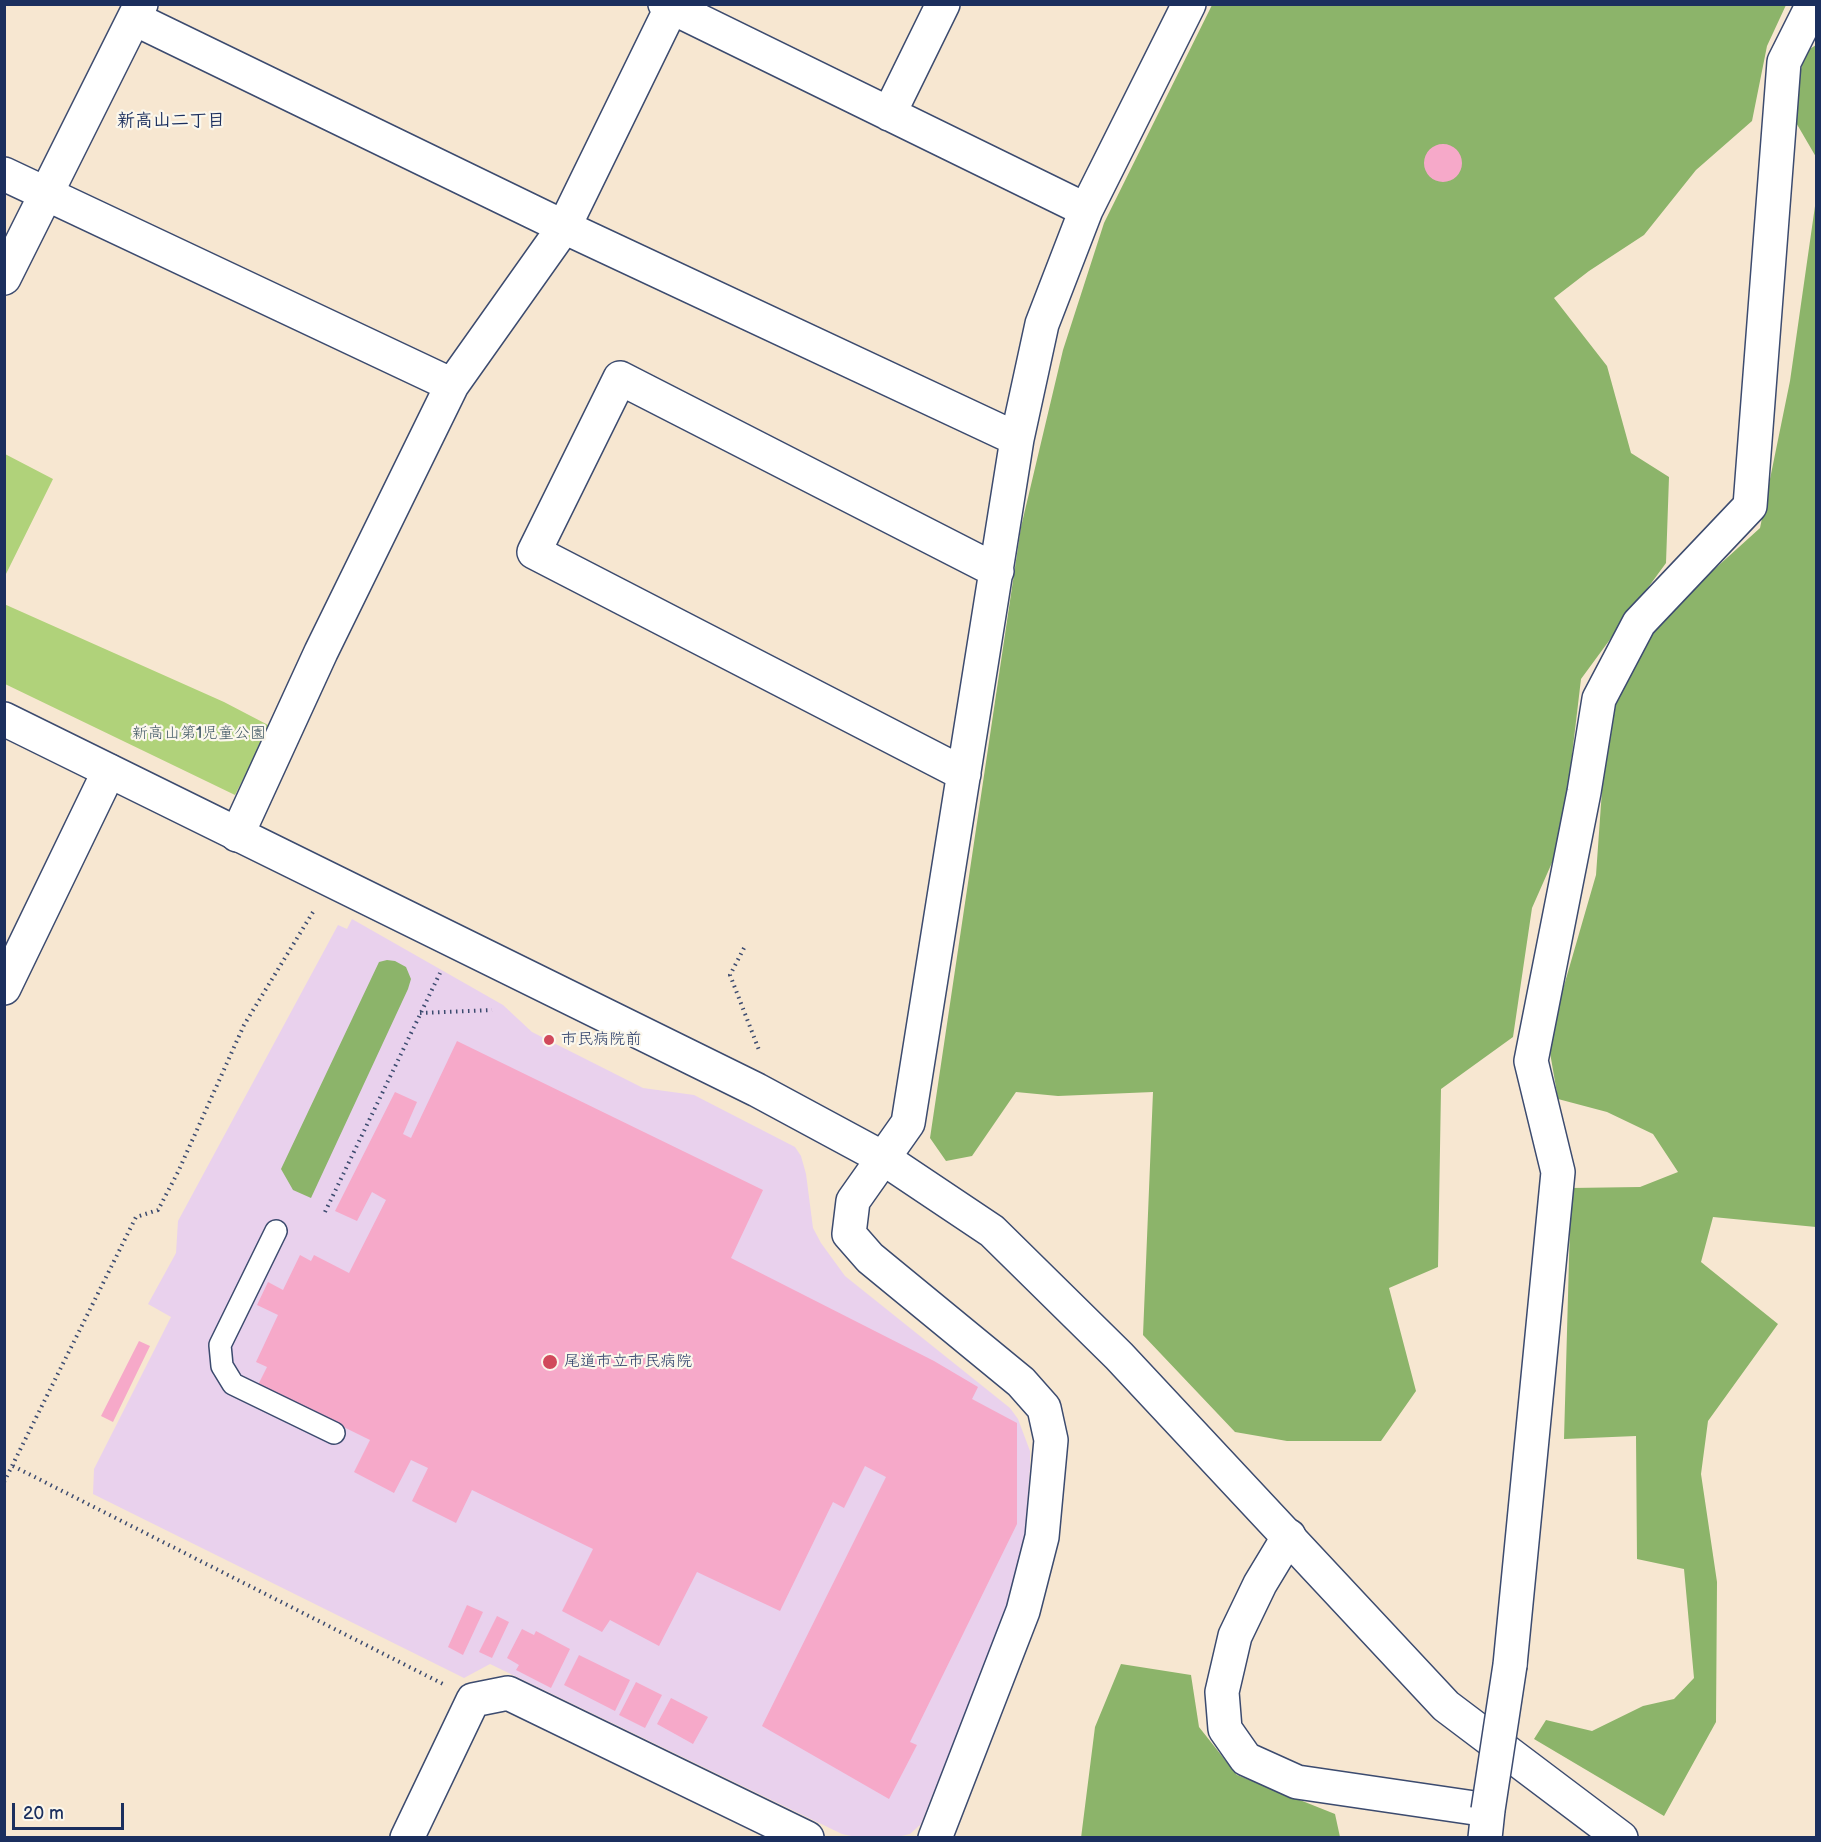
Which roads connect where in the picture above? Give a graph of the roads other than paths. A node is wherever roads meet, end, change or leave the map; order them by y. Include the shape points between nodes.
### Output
1 (943, 4) edge
2 (1189, 4) edge
3 (1813, 4) edge
4 (670, 6) edge
5 (138, 12) edge
6 (889, 114) junction
7 (4, 174) edge
8 (46, 194) junction
9 (1086, 210) junction
10 (564, 227) junction
11 (4, 278) edge
12 (452, 385) junction
13 (1017, 439) junction
14 (997, 571) junction
15 (4, 719) edge
16 (109, 771) junction
17 (964, 774) junction
18 (237, 834) junction
19 (4, 987) edge
20 (883, 1158) junction
21 (276, 1231) dead end
22 (334, 1433) dead end
23 (1289, 1536) junction
24 (1486, 1824) edge
25 (407, 1838) edge
26 (807, 1838) edge
27 (935, 1838) edge
28 (1621, 1838) edge

1 - 6 street
2 - 9 street
3 - 24 street, bridge via 1784,62 1750,506 1639,623 1599,699 1531,1061 1558,1172 1510,1665
4 - 6 street
4 - 10 street
5 - 8 street
5 - 10 street
6 - 9 street
7 - 8 street
8 - 11 street
8 - 12 street
9 - 13 street via 1042,324
10 - 12 street
10 - 13 street
12 - 18 street
13 - 14 street
14 - 17 street
14 - 17 street via 620,378 534,552
15 - 16 street
16 - 18 street
16 - 19 street
17 - 20 street via 908,1123
18 - 20 street via 757,1090
20 - 23 street via 992,1231 1119,1356
20 - 27 street via 853,1200 849,1234 870,1258 1021,1382 1044,1408 1052,1440 1042,1537 1023,1611
21 - 22 lane via 220,1345 222,1366 233,1384
23 - 24 street via 1235,1636 1222,1692 1225,1729 1246,1759 1297,1782
23 - 28 street via 1446,1706
25 - 26 street via 473,1700 508,1693

